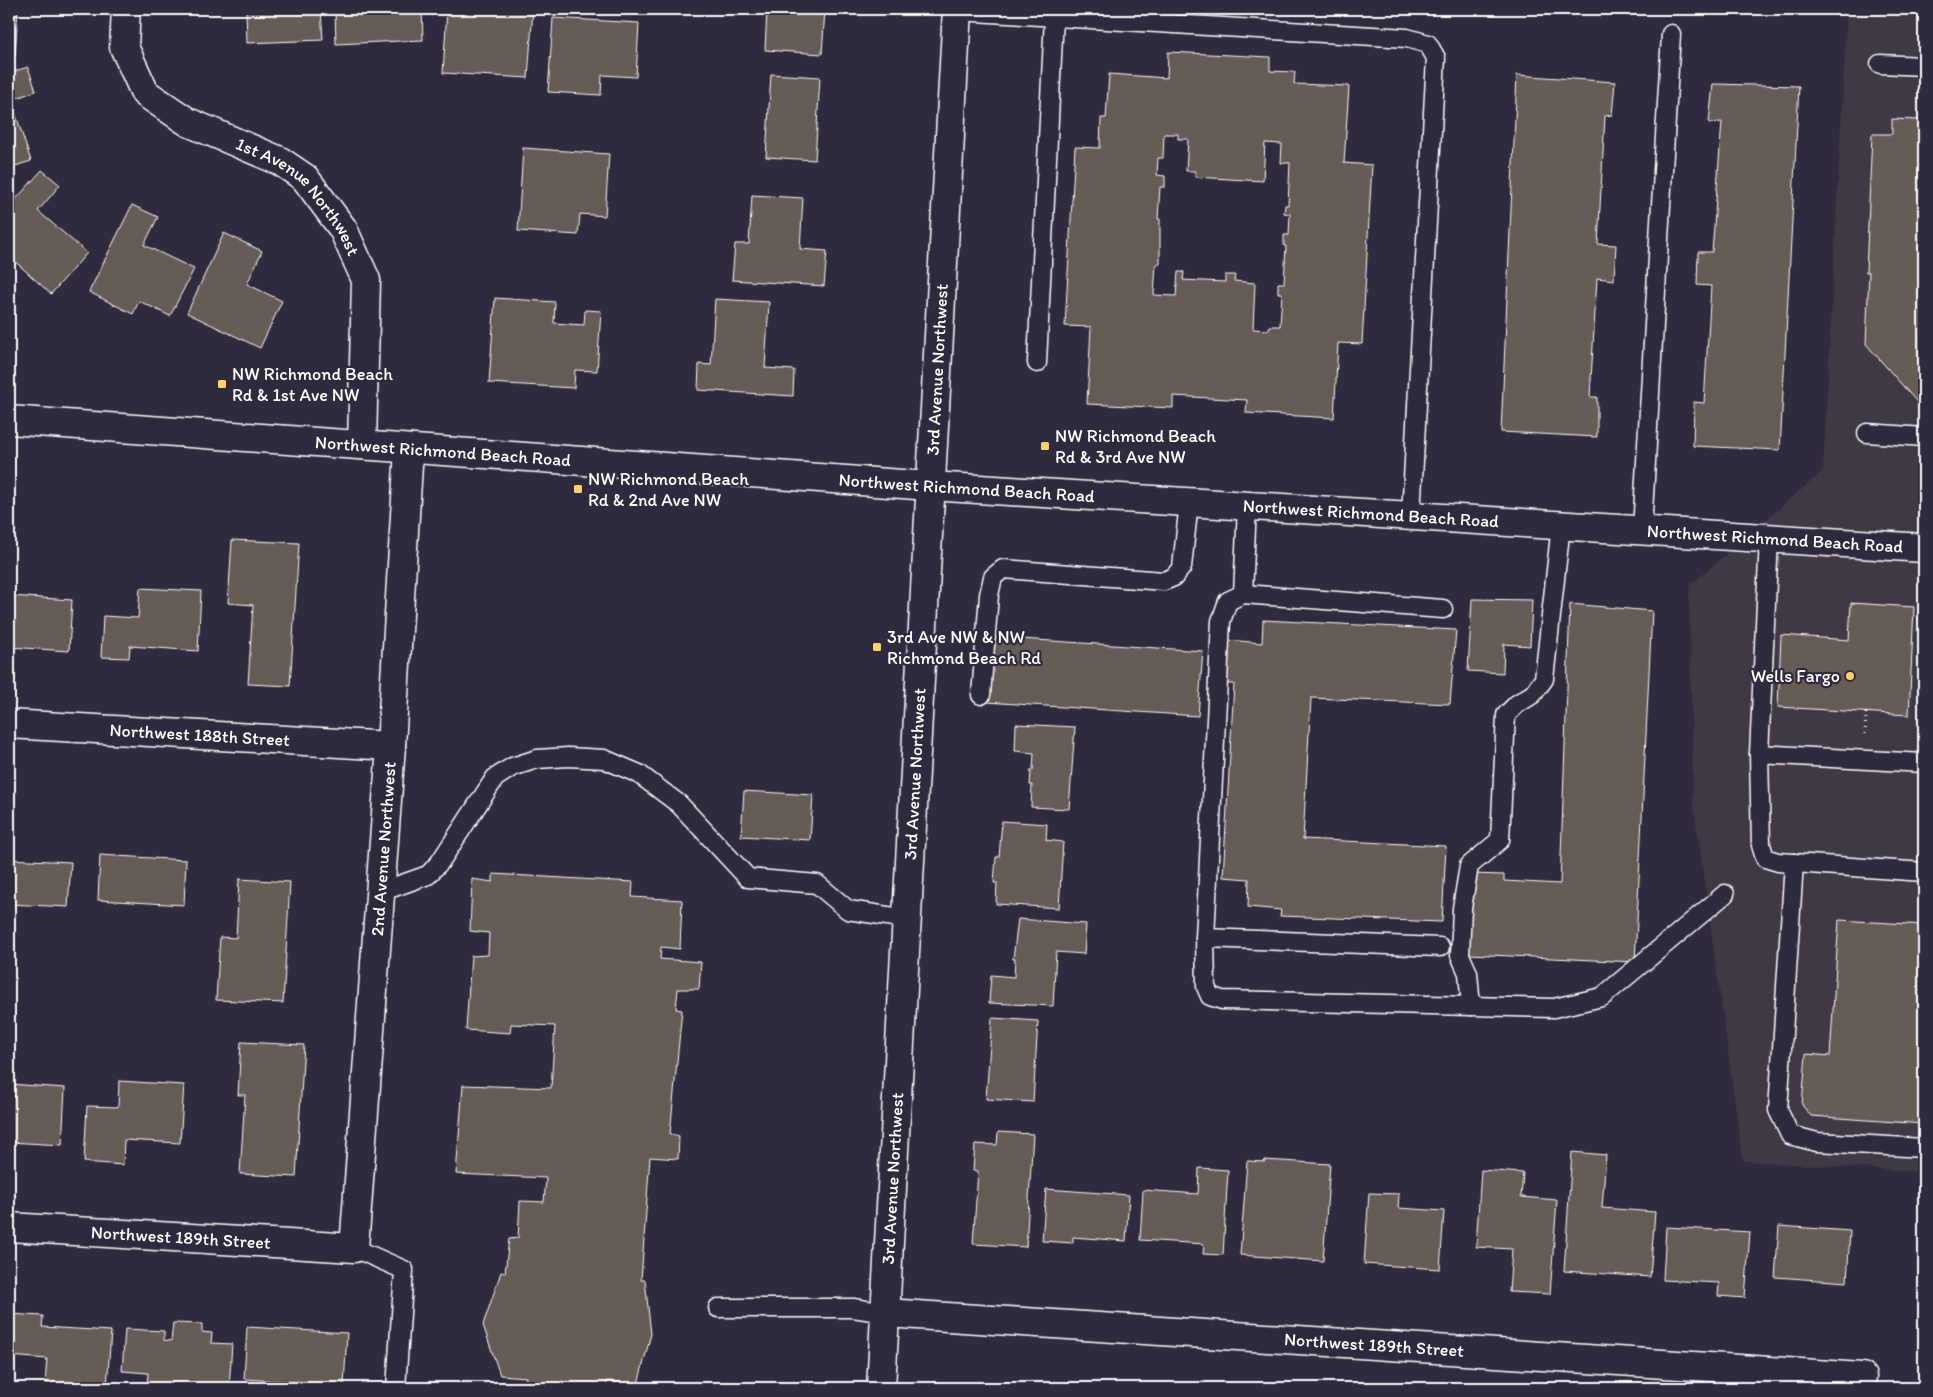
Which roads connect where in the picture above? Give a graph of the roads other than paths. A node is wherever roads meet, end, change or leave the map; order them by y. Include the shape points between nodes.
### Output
1 (126, 9) edge
2 (957, 10) edge
3 (1054, 17) junction
4 (1671, 34) dead end
5 (1880, 64) dead end
6 (1924, 66) edge
7 (1037, 363) dead end
8 (9, 420) edge
9 (1867, 433) dead end
10 (1924, 437) edge
11 (362, 445) junction
12 (409, 449) junction
13 (930, 486) junction
14 (1189, 502) junction
15 (1247, 506) junction
16 (1411, 516) junction
17 (1561, 525) junction
18 (1642, 530) junction
19 (1769, 538) junction
20 (1924, 548) edge
21 (1243, 594) junction
22 (1443, 609) dead end
23 (981, 694) dead end
24 (9, 724) edge
25 (391, 746) junction
26 (1759, 754) junction
27 (1924, 763) edge
28 (1794, 863) junction
29 (1924, 872) edge
30 (380, 892) junction
31 (1725, 894) dead end
32 (907, 919) junction
33 (1205, 938) junction
34 (1440, 947) dead end
35 (1471, 1006) junction
36 (1924, 1148) edge
37 (9, 1227) edge
38 (354, 1248) junction
39 (718, 1308) dead end
40 (886, 1313) junction
41 (1862, 1377) dead end
42 (396, 1388) edge
43 (881, 1388) edge

1 - 11 street, 1st Avenue Northwest via 124,47 145,94 188,122 280,161 305,178 343,229 366,280
2 - 3 lane
2 - 13 street, 3rd Avenue Northwest
3 - 7 lane
3 - 16 lane via 1407,38 1428,44 1436,58
4 - 18 lane
5 - 6 lane
8 - 11 street, Northwest Richmond Beach Road
9 - 10 lane
11 - 12 street, Northwest Richmond Beach Road
12 - 13 street, Northwest Richmond Beach Road
12 - 25 street, 2nd Avenue Northwest
13 - 14 street, Northwest Richmond Beach Road
13 - 32 street, 3rd Avenue Northwest
14 - 15 street, Northwest Richmond Beach Road
14 - 23 lane via 1182,567 1174,577 1164,581 1003,569 993,577
15 - 16 street, Northwest Richmond Beach Road
15 - 21 lane
16 - 17 street, Northwest Richmond Beach Road
17 - 18 street, Northwest Richmond Beach Road
17 - 35 lane via 1544,679 1533,694 1506,714 1500,840 1469,866 1462,908 1460,955 1468,973
18 - 19 street, Northwest Richmond Beach Road
19 - 20 street, Northwest Richmond Beach Road
19 - 26 lane
21 - 22 lane
21 - 33 lane via 1228,602 1221,621
24 - 25 street, Northwest 188th Street
25 - 30 street, 2nd Avenue Northwest
26 - 27 lane
26 - 28 lane via 1761,846 1765,858
28 - 29 lane
28 - 36 lane via 1778,1110 1790,1135 1816,1142
30 - 32 lane via 428,875 495,778 512,767 537,759 568,757 604,759 639,774 679,804 748,878 817,884 848,910
30 - 38 street, 2nd Avenue Northwest
31 - 35 lane via 1602,997 1554,1008
32 - 40 street, 3rd Avenue Northwest
33 - 34 lane
33 - 35 lane via 1206,987 1210,996 1222,1000
37 - 38 street, Northwest 189th Street
38 - 42 lane via 404,1270
39 - 40 lane via 853,1308
40 - 41 street, Northwest 189th Street
40 - 43 street, 3rd Avenue Northwest

